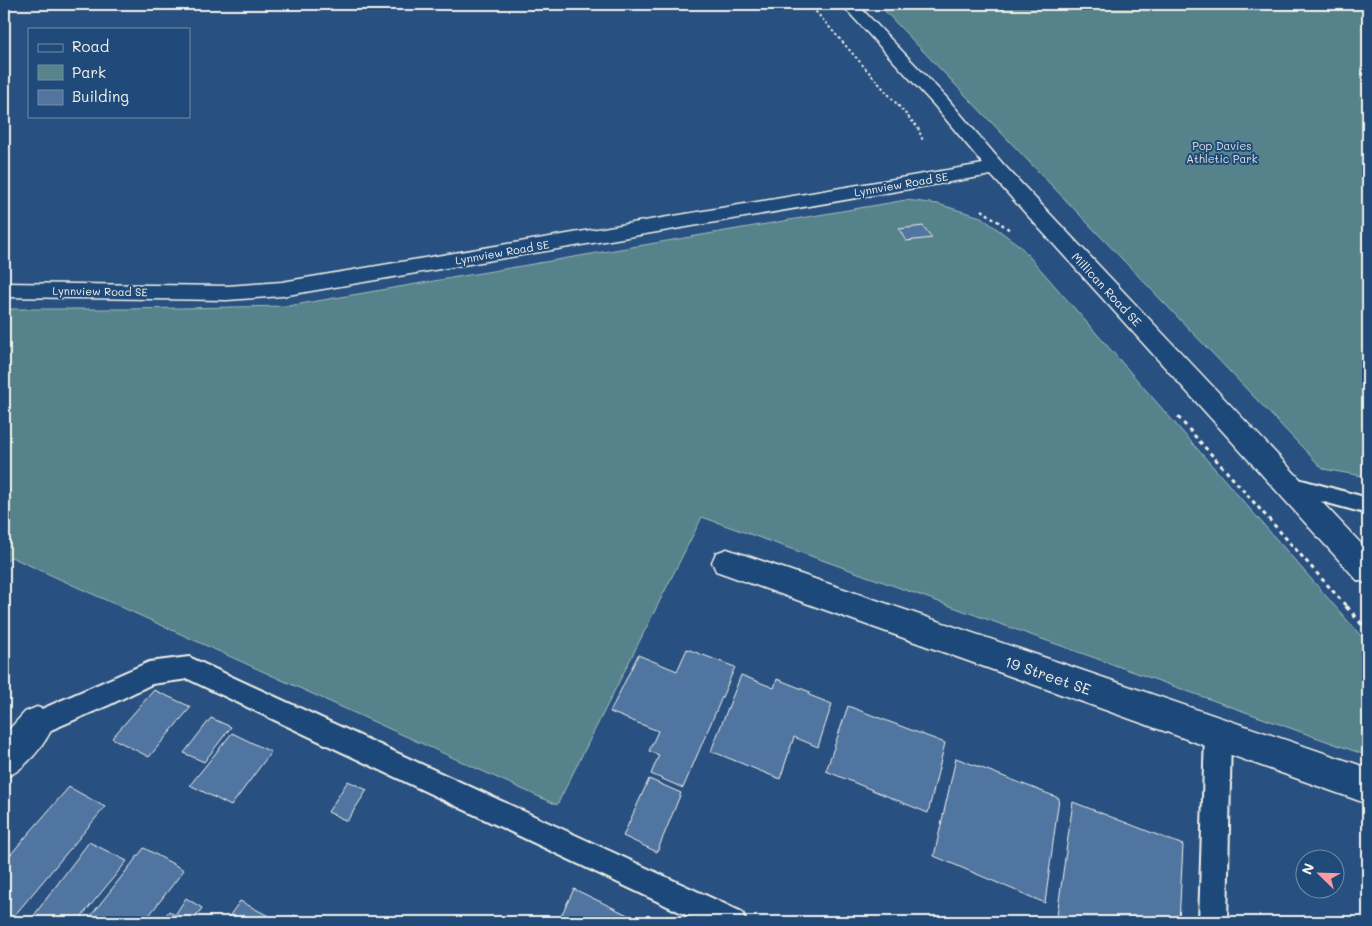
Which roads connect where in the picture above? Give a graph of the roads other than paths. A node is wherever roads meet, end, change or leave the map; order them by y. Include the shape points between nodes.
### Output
1 (850, 4) edge
2 (996, 168) junction
3 (4, 290) edge
4 (1287, 484) junction
5 (1368, 506) edge
6 (727, 562) dead end
7 (1368, 571) edge
8 (37, 724) joint
9 (1218, 735) junction
10 (4, 760) edge
11 (1368, 786) edge
12 (732, 922) edge
13 (1213, 922) edge

1 - 2 street, Millican Road SE via 940,101
2 - 3 street, Lynnview Road SE via 282,289 227,293
2 - 4 street, Millican Road SE
4 - 5 lane
4 - 7 street, Millican Road SE
6 - 9 street, 19 Street SE
8 - 10 street
8 - 12 lane via 149,673 190,668
9 - 11 street, 19 Street SE
9 - 13 lane

